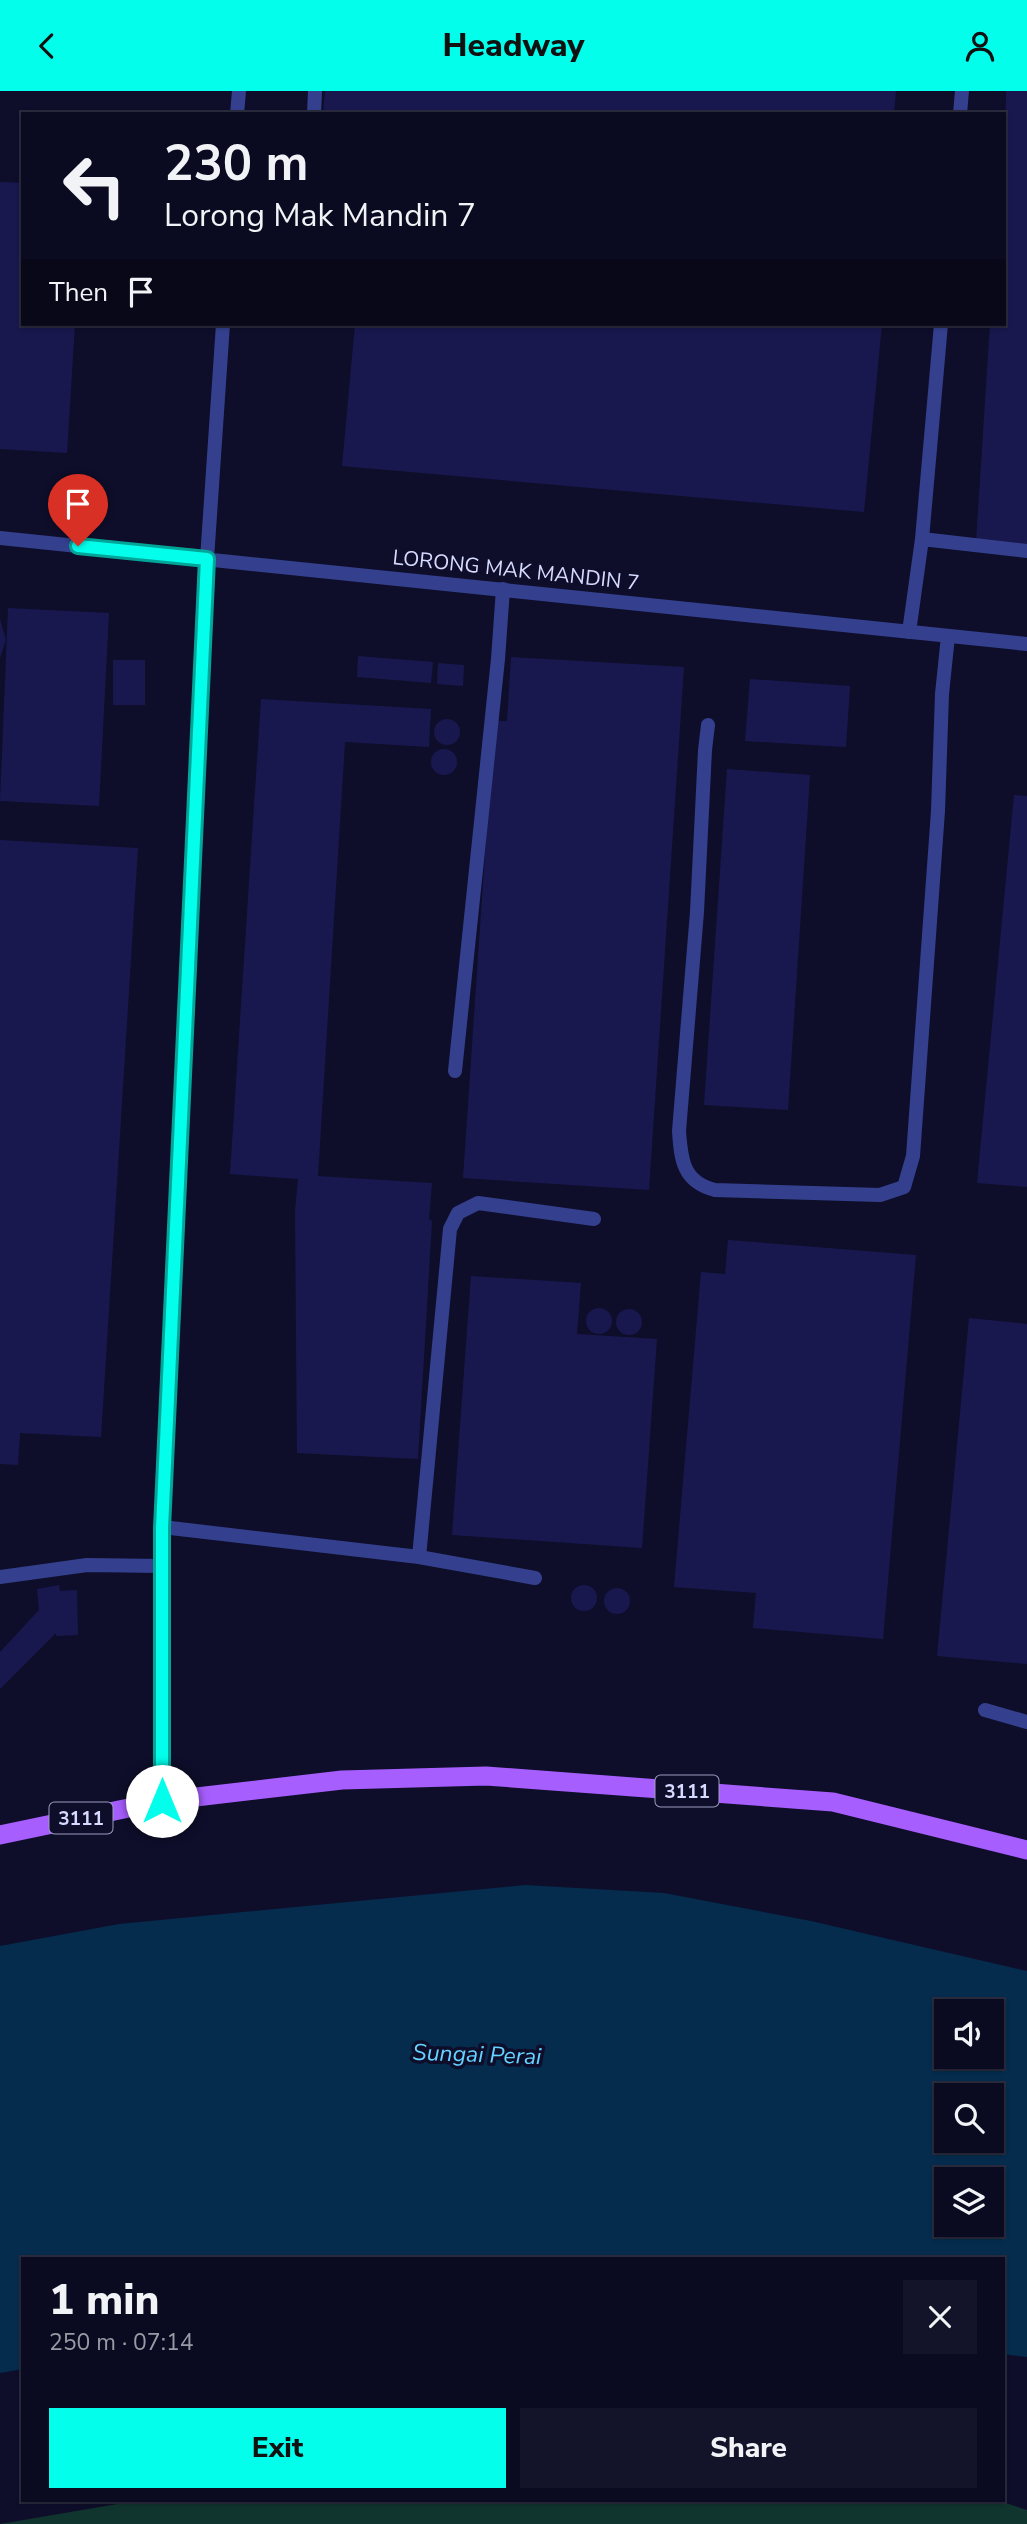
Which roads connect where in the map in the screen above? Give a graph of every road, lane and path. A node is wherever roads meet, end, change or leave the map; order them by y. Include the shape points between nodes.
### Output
1 (239, 91) edge
2 (315, 91) edge
3 (962, 91) edge
4 (237, 112) edge
5 (314, 112) edge
6 (960, 112) edge
7 (223, 326) edge
8 (941, 326) edge
9 (0, 538) edge
10 (922, 539) junction
11 (1027, 551) edge
12 (207, 559) junction
13 (503, 589) junction
14 (909, 632) junction
15 (948, 635) junction
16 (1027, 644) edge
17 (708, 725) dead end
18 (455, 1071) dead end
19 (594, 1219) dead end
20 (162, 1528) junction
21 (419, 1557) junction
22 (162, 1566) junction
23 (0, 1577) edge
24 (536, 1578) dead end
25 (985, 1710) dead end
26 (1027, 1722) edge
27 (162, 1801) junction
28 (0, 1835) edge
29 (1027, 1850) edge

1 - 4 street
2 - 5 street
3 - 6 street
7 - 12 street
8 - 10 street
9 - 12 street, LORONG MAK MANDIN 7
10 - 11 street
10 - 14 street
12 - 13 street, LORONG MAK MANDIN 7
12 - 20 street
13 - 14 street, LORONG MAK MANDIN 7
13 - 18 street
14 - 15 street, LORONG MAK MANDIN 7
15 - 16 street, LORONG MAK MANDIN 7
15 - 17 street via 913,1156 904,1187 880,1195 715,1190 700,1186 680,1157
19 - 21 street via 478,1203 458,1213 450,1229
20 - 21 street
20 - 22 street
21 - 24 street
22 - 23 street via 87,1565
22 - 27 street
25 - 26 street
27 - 28 main road, 3111
27 - 29 main road, 3111 via 342,1780 486,1776 833,1803

